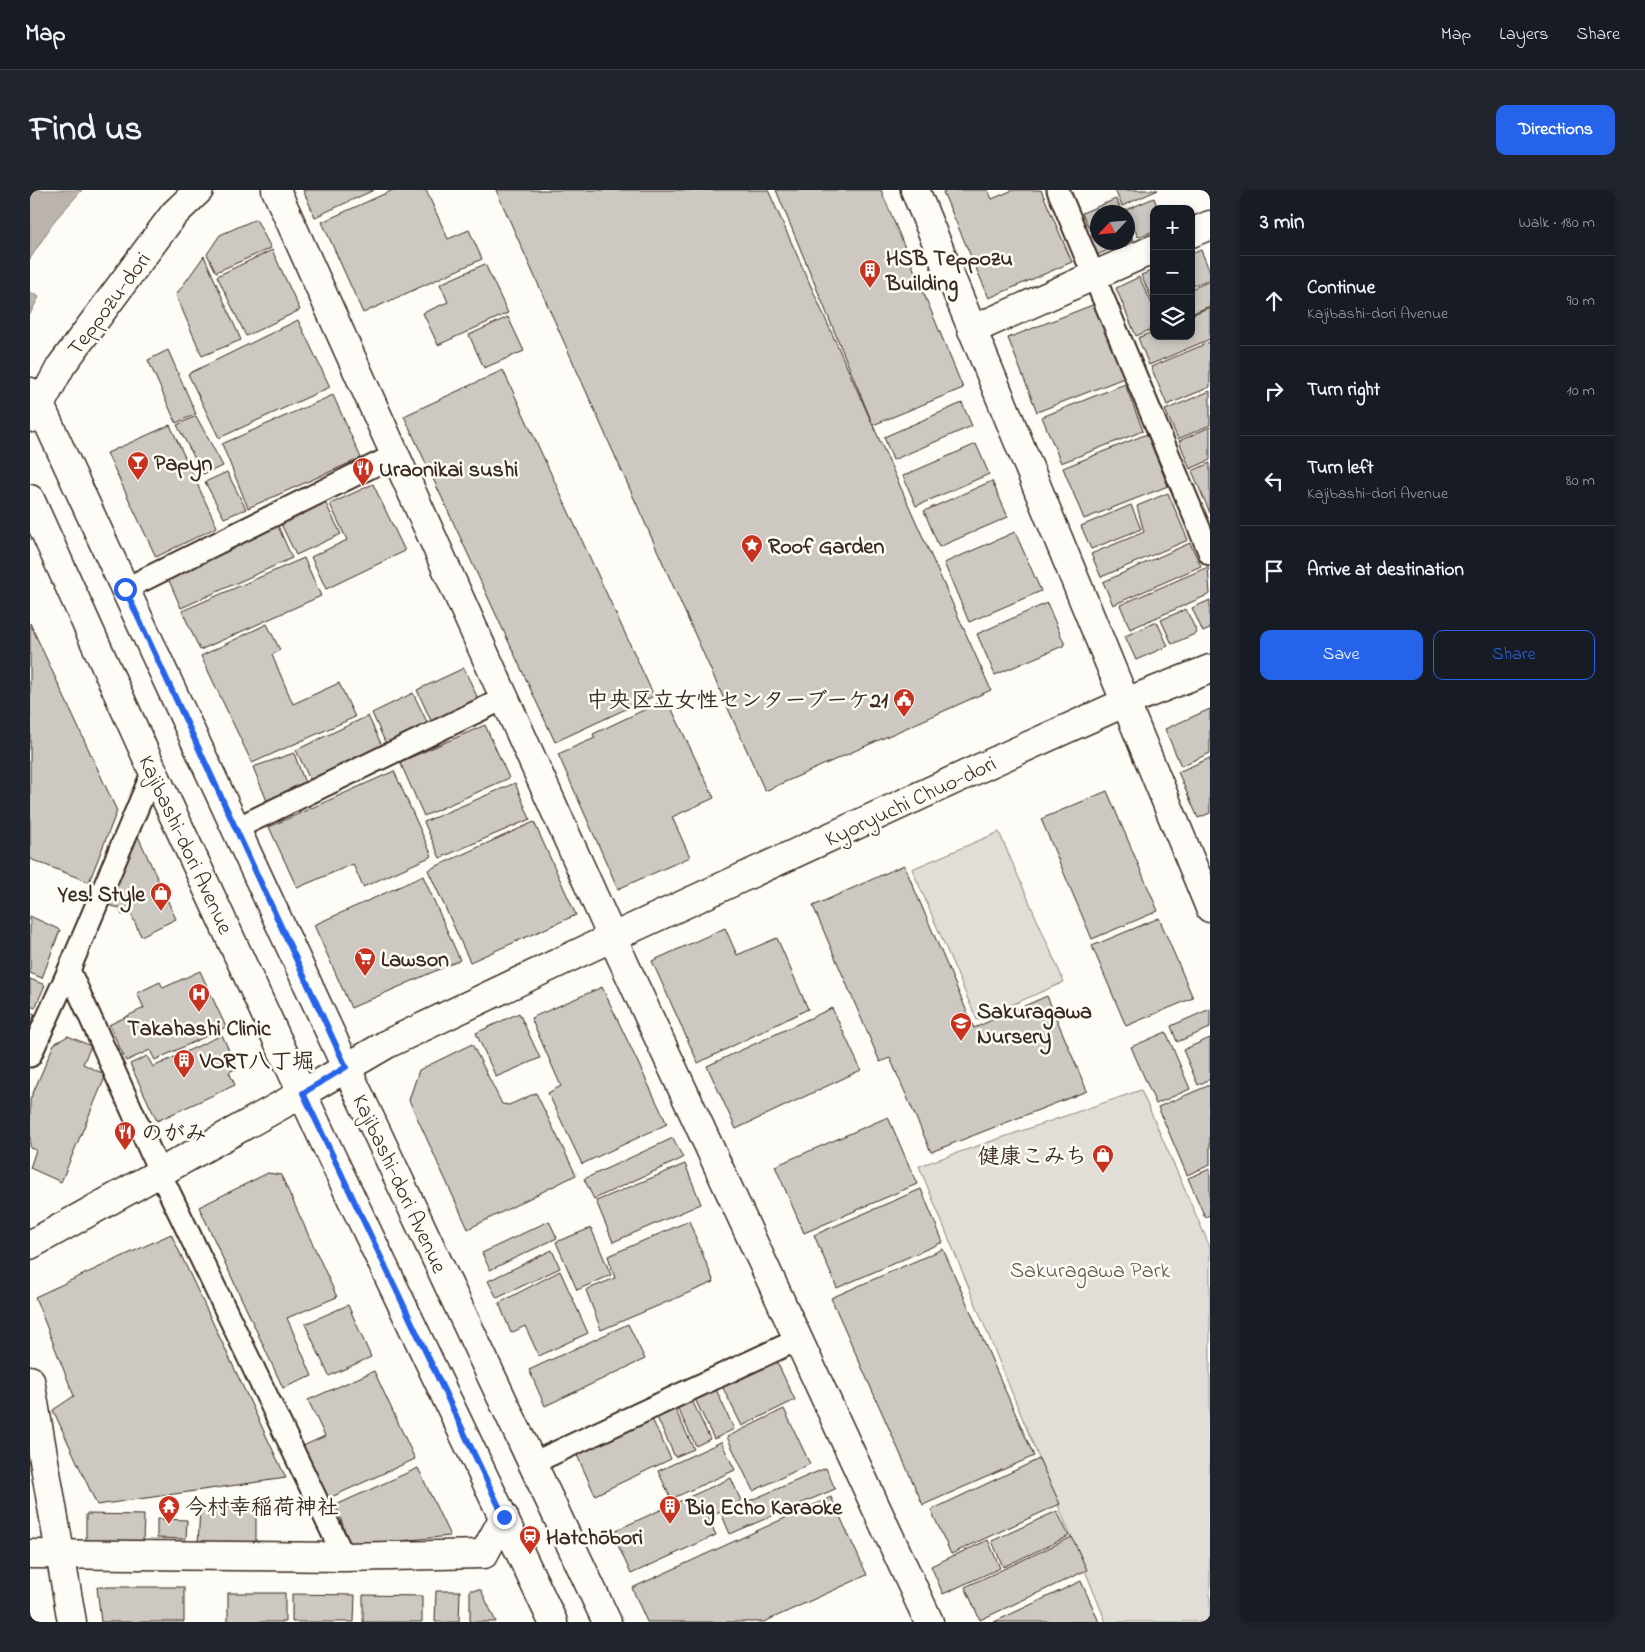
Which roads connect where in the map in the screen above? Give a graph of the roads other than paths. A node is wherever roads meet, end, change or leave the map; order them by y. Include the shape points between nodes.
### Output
1 (199, 190) edge
2 (276, 190) edge
3 (915, 190) edge
4 (1058, 190) edge
5 (1210, 225) edge
6 (1195, 231) edge
7 (1152, 250) edge
8 (1094, 276) junction
9 (972, 330) junction
10 (33, 407) edge
11 (395, 455) junction
12 (30, 499) edge
13 (1210, 554) edge
14 (125, 589) junction
15 (1210, 668) edge
16 (505, 698) junction
17 (1126, 702) junction
18 (153, 771) junction
19 (236, 828) junction
20 (1210, 908) edge
21 (612, 938) junction
22 (70, 970) junction
23 (30, 1056) edge
24 (346, 1067) junction
25 (303, 1093) junction
26 (160, 1173) junction
27 (30, 1245) edge
28 (799, 1339) junction
29 (30, 1380) edge
30 (533, 1463) junction
31 (504, 1517) junction
32 (30, 1554) edge
33 (60, 1554) junction
34 (344, 1557) junction
35 (72, 1622) edge
36 (553, 1622) edge
37 (607, 1622) edge
38 (929, 1622) edge

1 - 10 street, Teppozu-dori via 174,214
2 - 11 street
3 - 9 street
4 - 8 lane
5 - 6 street
7 - 8 street
8 - 9 street
8 - 13 lane
9 - 17 street
10 - 14 street, Kajibashi-dori Avenue
11 - 14 lane
11 - 16 street
12 - 18 street, Kajibashi-dori Avenue
14 - 19 street, Kajibashi-dori Avenue
15 - 17 street, Kyoryuchi Chuo-dori
16 - 19 lane
16 - 21 street
17 - 20 street
17 - 21 street, Kyoryuchi Chuo-dori
18 - 22 lane
18 - 25 street, Kajibashi-dori Avenue
19 - 24 street, Kajibashi-dori Avenue
21 - 24 street, Kyoryuchi Chuo-dori via 387,1044
21 - 28 street
22 - 23 lane
22 - 26 lane
24 - 25 street, Kyoryuchi Chuo-dori
24 - 30 street, Kajibashi-dori Avenue
25 - 26 street, Kyoryuchi Chuo-dori
25 - 31 street, Kajibashi-dori Avenue
26 - 27 street, Kyoryuchi Chuo-dori
26 - 34 lane
28 - 30 lane
28 - 38 street
29 - 33 street
30 - 37 street, Kajibashi-dori Avenue
31 - 34 street via 484,1554
31 - 36 street, Kajibashi-dori Avenue
32 - 33 street
33 - 34 street
33 - 35 street

